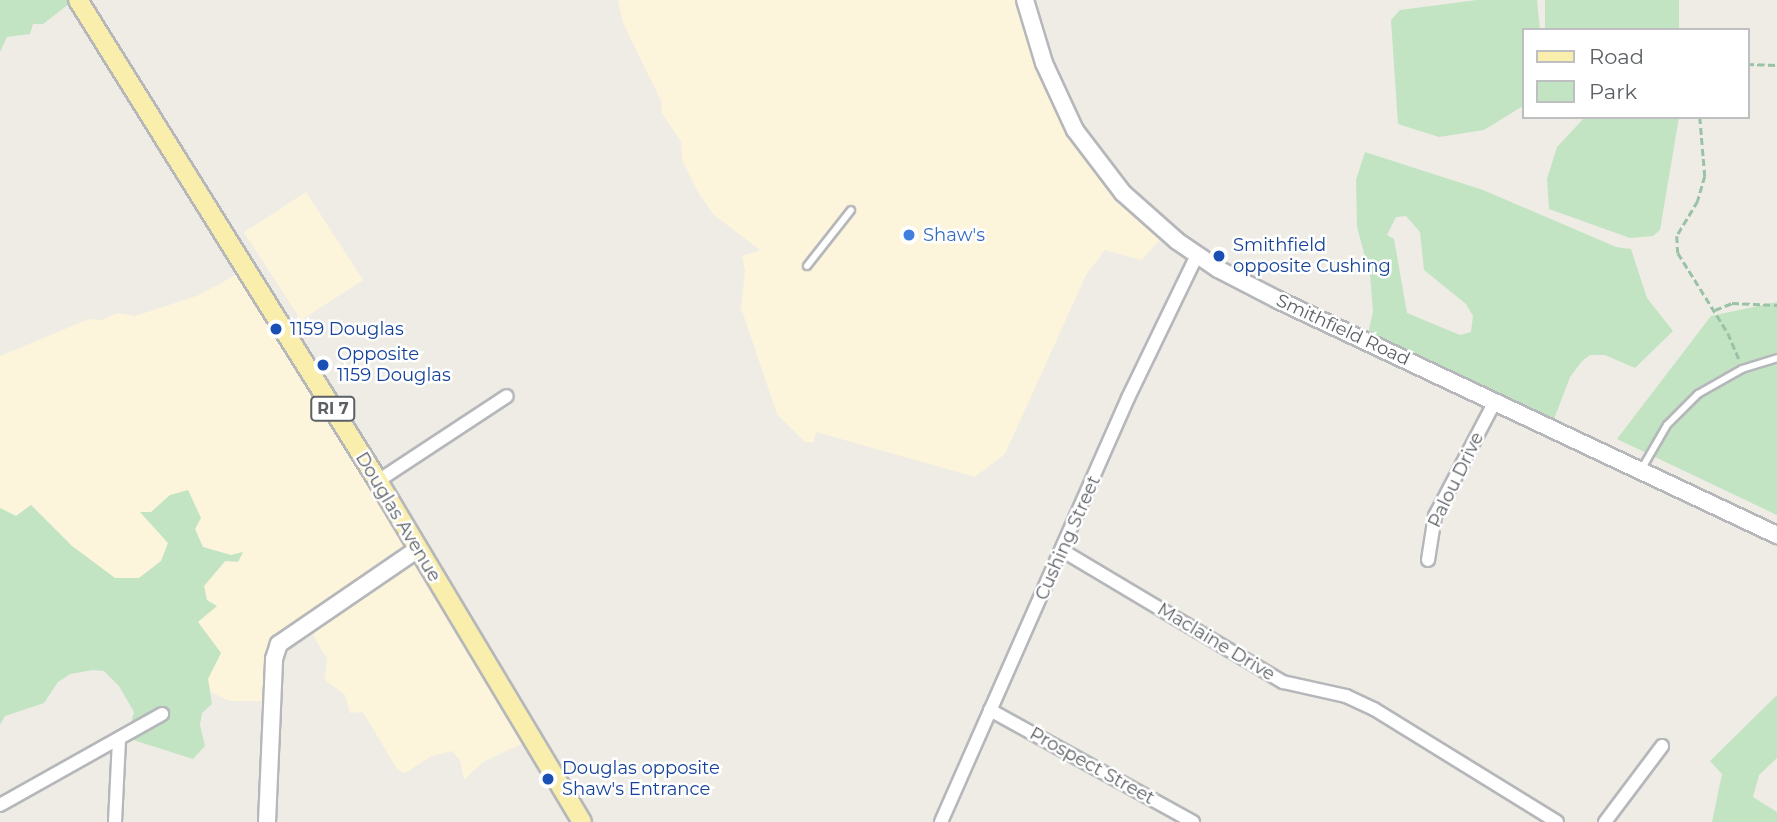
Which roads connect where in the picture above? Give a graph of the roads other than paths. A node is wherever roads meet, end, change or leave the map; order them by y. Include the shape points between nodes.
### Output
1 (78, 0) edge
2 (1026, 0) edge
3 (851, 210) dead end
4 (1197, 254) junction
5 (807, 266) dead end
6 (1777, 358) edge
7 (507, 396) dead end
8 (1494, 403) junction
9 (1640, 472) junction
10 (378, 481) junction
11 (1775, 530) edge
12 (418, 550) junction
13 (1063, 551) junction
14 (1428, 560) dead end
15 (990, 710) junction
16 (162, 714) dead end
17 (119, 739) junction
18 (1662, 746) dead end
19 (0, 805) edge
20 (115, 822) edge
21 (267, 822) edge
22 (582, 822) edge
23 (942, 822) edge
24 (1193, 822) edge
25 (1557, 822) edge
26 (1605, 822) edge

1 - 10 main road, Douglas Avenue / RI 7
2 - 4 main road, Smithfield Road via 1044,63 1075,130 1128,198
3 - 5 lane
4 - 8 main road, Smithfield Road via 1266,293
4 - 13 street, Cushing Street
6 - 9 lane via 1742,369 1681,408 1650,448
7 - 10 street
8 - 9 main road, Smithfield Road
8 - 14 street, Palou Drive via 1435,516
9 - 11 main road, Smithfield Road
10 - 12 main road, Douglas Avenue / RI 7
12 - 21 main road via 289,633 274,659
12 - 22 main road, Douglas Avenue / RI 7
13 - 15 street, Cushing Street
13 - 25 street, Maclaine Drive via 1283,682 1346,696 1374,709
15 - 23 street, Cushing Street
15 - 24 street, Prospect Street
16 - 17 street
17 - 19 street
17 - 20 street
18 - 26 street

